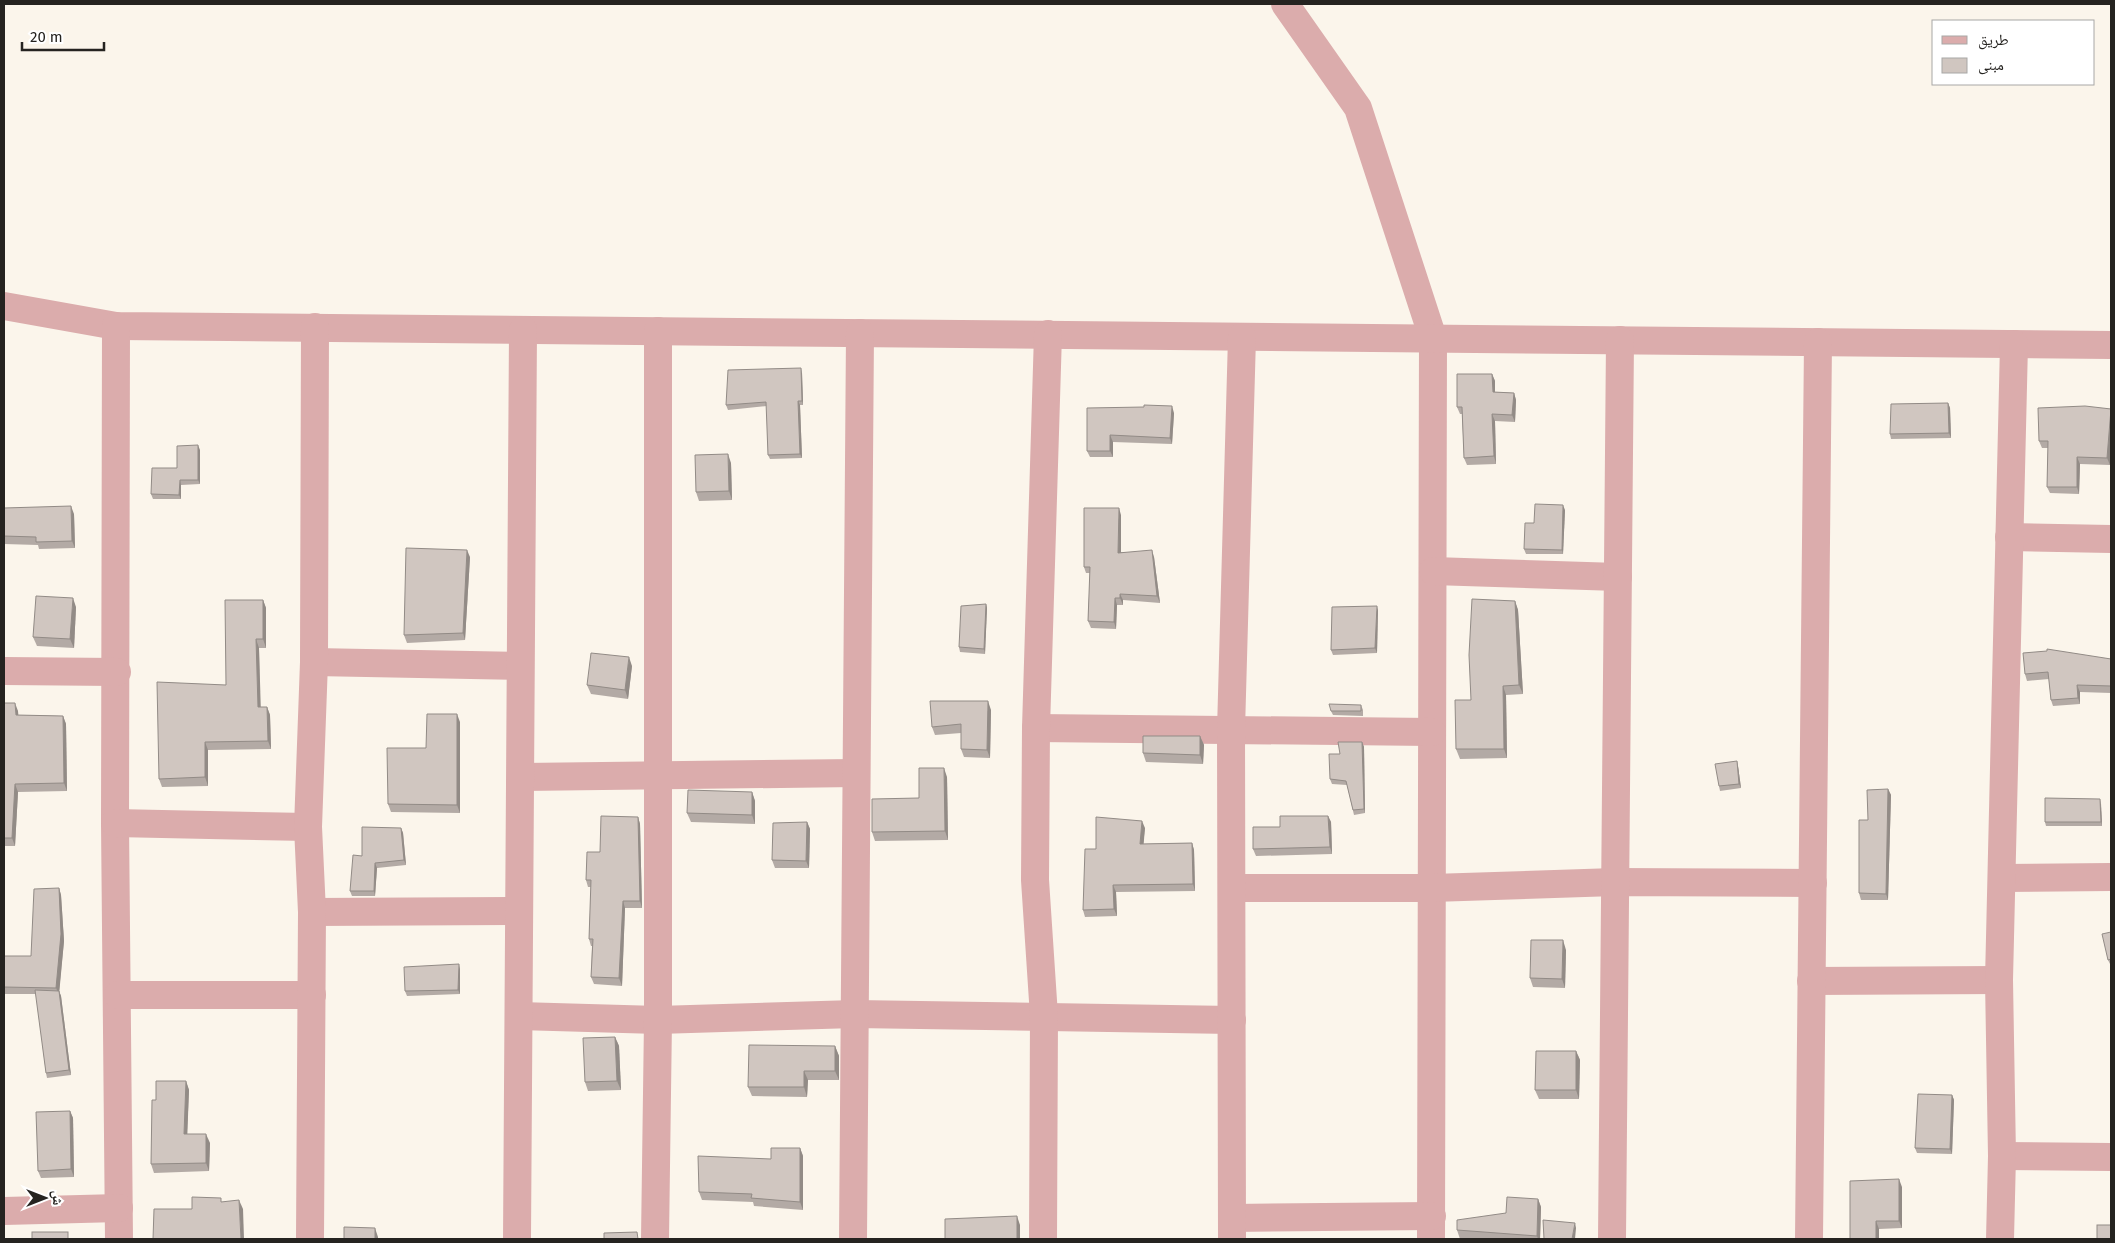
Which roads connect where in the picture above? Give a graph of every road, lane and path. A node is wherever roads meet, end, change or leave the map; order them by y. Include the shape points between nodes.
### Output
1 (1285, 4) edge
2 (4, 306) edge
3 (116, 326) junction
4 (315, 327) junction
5 (523, 330) junction
6 (658, 331) junction
7 (860, 333) junction
8 (1048, 334) junction
9 (1242, 337) junction
10 (1433, 338) junction
11 (1620, 340) junction
12 (1818, 342) junction
13 (2014, 344) junction
14 (2111, 345) edge
15 (2010, 537) junction
16 (2111, 539) edge
17 (1433, 571) junction
18 (1618, 577) junction
19 (314, 662) junction
20 (520, 666) junction
21 (4, 671) edge
22 (117, 672) junction
23 (1036, 728) junction
24 (1231, 730) junction
25 (1432, 732) junction
26 (856, 773) junction
27 (657, 774) junction
28 (522, 777) junction
29 (115, 823) junction
30 (308, 827) junction
31 (2111, 877) edge
32 (2002, 878) junction
33 (1615, 882) junction
34 (1813, 883) junction
35 (1232, 888) junction
36 (1432, 888) junction
37 (520, 911) junction
38 (312, 912) junction
39 (1999, 980) junction
40 (1811, 981) junction
41 (118, 996) junction
42 (312, 996) junction
43 (855, 1014) junction
44 (519, 1016) junction
45 (1044, 1016) junction
46 (658, 1020) junction
47 (1232, 1020) junction
48 (2002, 1156) junction
49 (2111, 1157) edge
50 (119, 1208) junction
51 (4, 1211) edge
52 (1232, 1228) edge
53 (1432, 1228) edge
54 (119, 1239) edge
55 (310, 1239) edge
56 (517, 1239) edge
57 (655, 1239) edge
58 (853, 1239) edge
59 (1043, 1239) edge
60 (1612, 1239) edge
61 (1809, 1239) edge
62 (2000, 1239) edge

1 - 10 street via 1358,108
2 - 3 street
3 - 4 street
3 - 22 street
4 - 5 street
4 - 19 street
5 - 6 street
5 - 20 street
6 - 7 street
6 - 27 street
7 - 8 street
7 - 26 street
8 - 9 street
8 - 23 street
9 - 10 street
9 - 24 street
10 - 11 street
10 - 17 street
11 - 12 street
11 - 18 street
12 - 13 street
12 - 34 street
13 - 14 street
13 - 15 street
15 - 16 street
15 - 32 street
17 - 18 street
17 - 25 street
18 - 33 street
19 - 20 street
19 - 30 street
20 - 28 street
21 - 22 street
22 - 29 street
23 - 24 street
23 - 45 street via 1035,880
24 - 25 street
24 - 35 street
25 - 36 street
26 - 27 street
26 - 43 street
27 - 28 street
27 - 46 street
28 - 37 street
29 - 30 street
29 - 41 street
30 - 38 street
31 - 32 street
32 - 39 street
33 - 34 street
33 - 36 street
33 - 60 street
34 - 40 street
35 - 36 street
35 - 47 street
36 - 53 street
37 - 38 street
37 - 44 street
38 - 42 street
39 - 40 street
39 - 48 street
40 - 61 street
41 - 42 street
41 - 50 street
42 - 55 street
43 - 45 street
43 - 46 street
43 - 58 street
44 - 46 street
44 - 56 street
45 - 47 street
45 - 59 street
46 - 57 street
47 - 52 street
48 - 49 street
48 - 62 street
50 - 51 street
50 - 54 street
52 - 53 street

